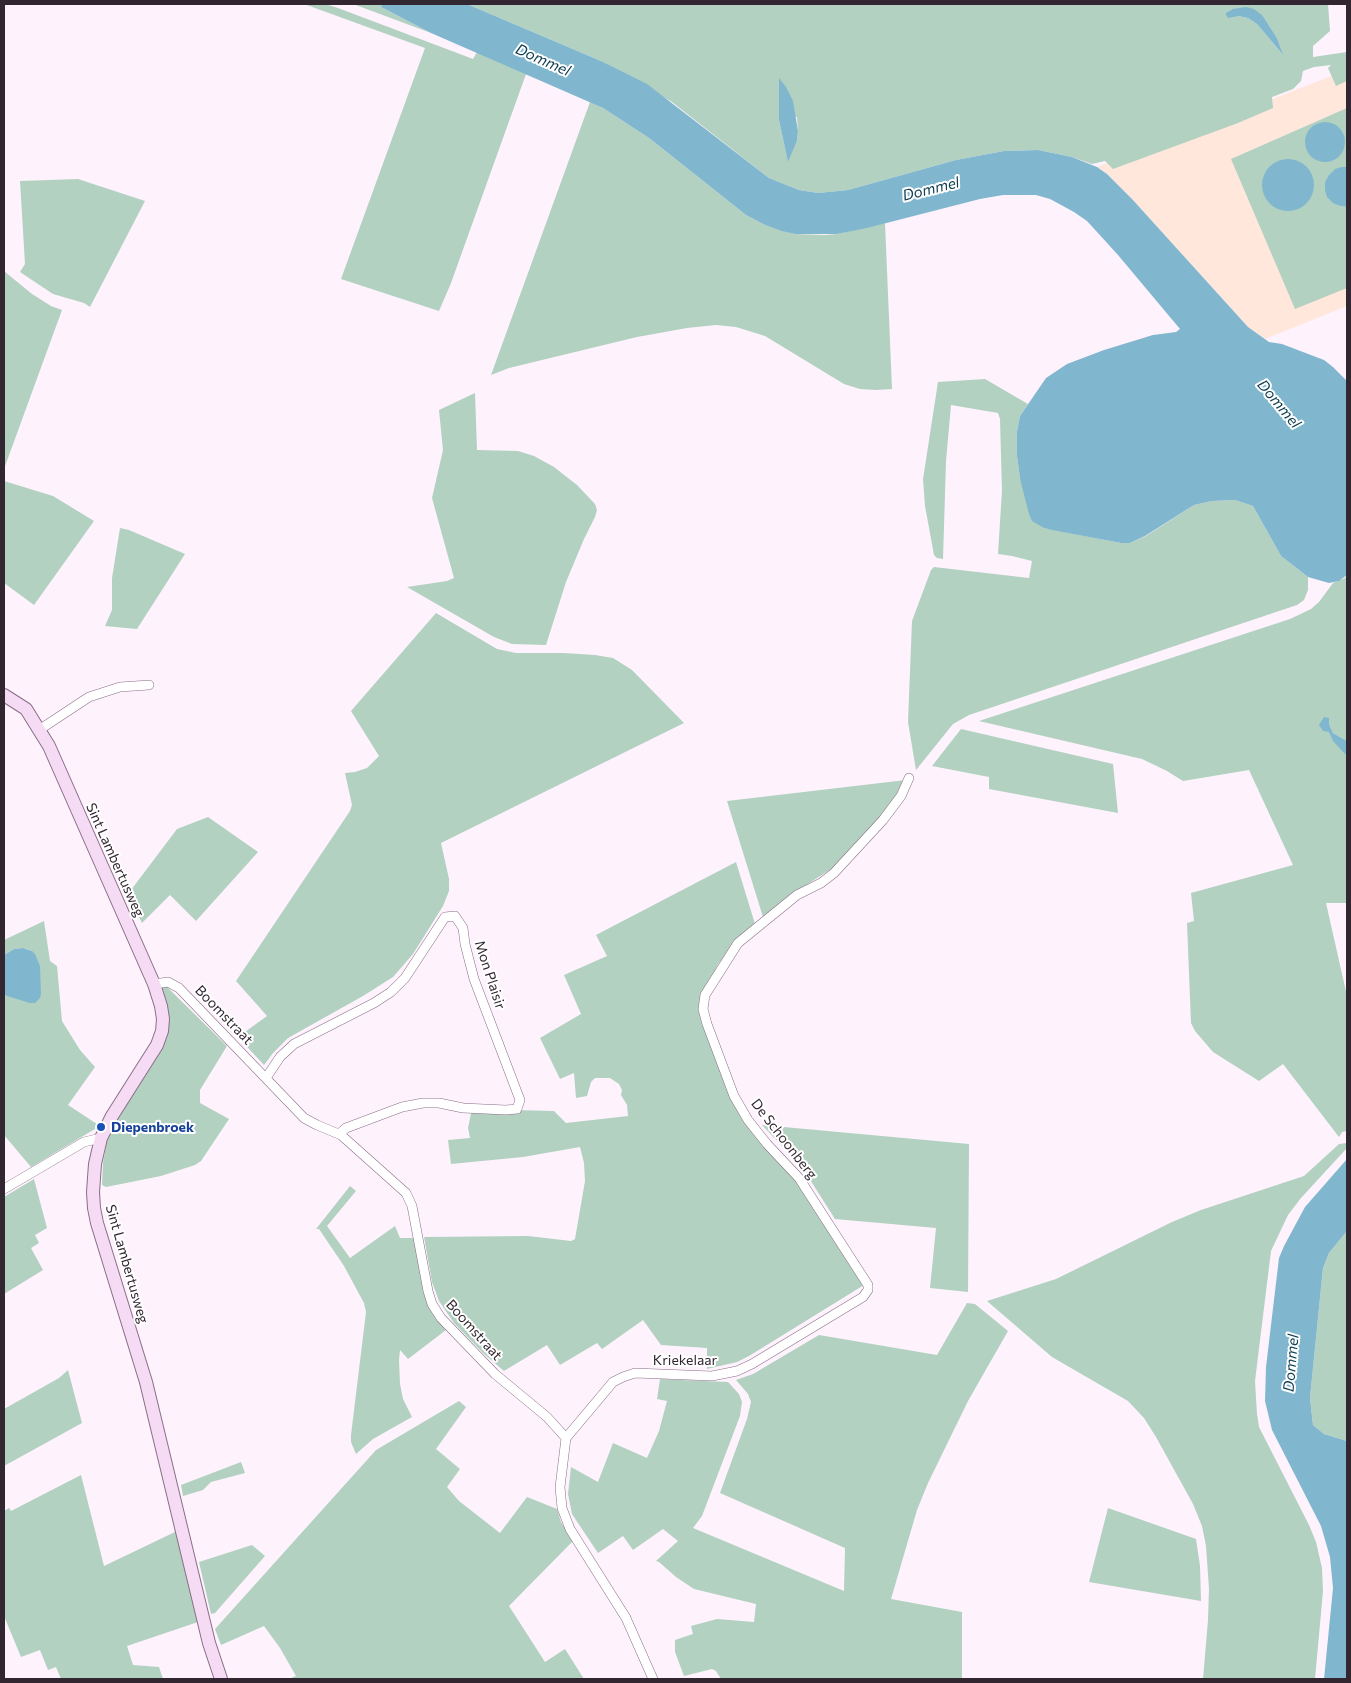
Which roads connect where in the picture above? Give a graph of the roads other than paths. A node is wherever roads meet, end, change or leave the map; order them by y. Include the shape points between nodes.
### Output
1 (149, 684) dead end
2 (4, 695) edge
3 (39, 730) junction
4 (909, 778) dead end
5 (154, 984) junction
6 (266, 1078) junction
7 (341, 1134) junction
8 (101, 1138) junction
9 (4, 1189) edge
10 (868, 1290) joint
11 (566, 1438) junction
12 (221, 1679) edge
13 (653, 1679) edge

1 - 3 street via 120,687 89,697
2 - 3 street, Sint Lambertusweg via 26,709
3 - 5 street, Sint Lambertusweg
4 - 10 street, De Schoonberg via 901,796 883,820 834,874 797,895 738,943 705,995 703,1009 734,1096 748,1120 799,1178 868,1285
5 - 6 street, Boomstraat via 168,982 179,988
5 - 8 street, Sint Lambertusweg via 161,1006 162,1030 150,1058
6 - 7 street, Boomstraat via 304,1118
6 - 7 street, Mon Plaisir via 280,1057 294,1044 391,992 405,978 445,917 455,916 463,928 474,979 520,1100 517,1108 463,1108 423,1103 402,1107 346,1128
7 - 11 street, Boomstraat via 406,1193 412,1206 428,1291 441,1318 495,1374 547,1417
8 - 9 street via 84,1142
8 - 12 street, Sint Lambertusweg via 93,1192 97,1223 146,1382 209,1644
10 - 11 street, Kriekelaar via 863,1297 737,1371 712,1376 635,1373 623,1377 613,1382
11 - 13 street via 560,1487 562,1508 570,1529 626,1618

